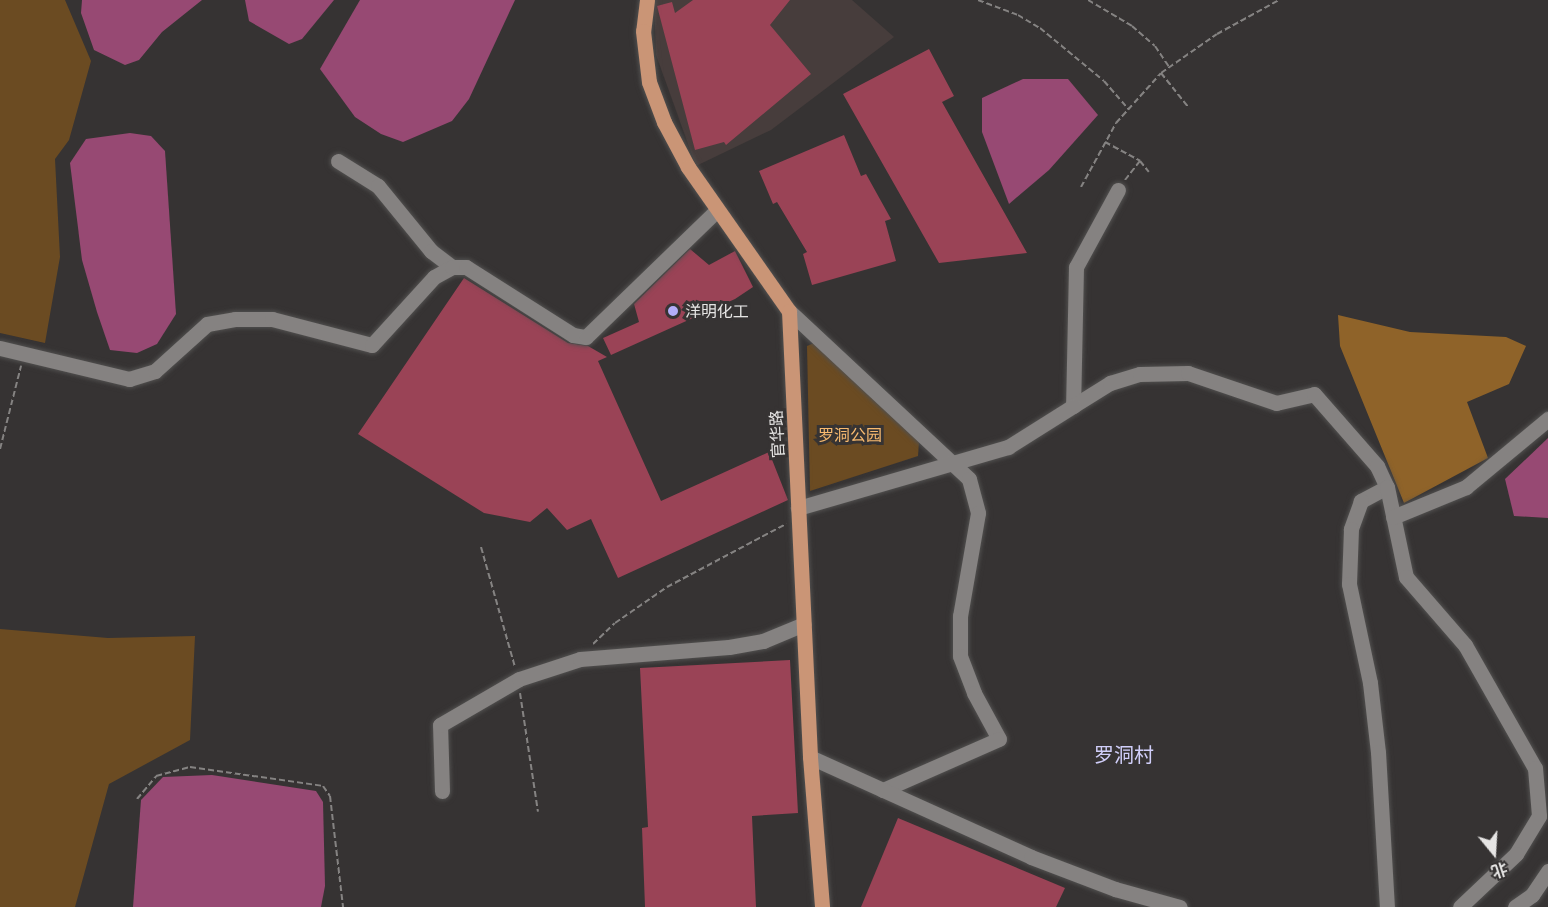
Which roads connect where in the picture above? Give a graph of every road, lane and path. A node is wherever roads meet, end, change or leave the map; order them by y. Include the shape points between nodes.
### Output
1 (647, 0) edge
2 (978, 0) edge
3 (1088, 0) edge
4 (1279, 0) edge
5 (1169, 67) junction
6 (1161, 73) junction
7 (1189, 108) dead end
8 (1129, 110) junction
9 (1105, 142) junction
10 (338, 161) dead end
11 (1140, 161) junction
12 (1149, 172) dead end
13 (1081, 187) dead end
14 (1118, 190) joint
15 (717, 210) junction
16 (452, 267) junction
17 (789, 310) junction
18 (0, 348) edge
19 (24, 354) junction
20 (1073, 406) junction
21 (1548, 419) edge
22 (0, 449) edge
23 (952, 463) junction
24 (1387, 488) junction
25 (799, 512) junction
26 (1393, 517) junction
27 (804, 624) junction
28 (580, 659) junction
29 (810, 758) junction
30 (883, 790) junction
31 (442, 791) dead end
32 (137, 799) dead end
33 (1548, 871) edge
34 (343, 907) edge
35 (822, 907) edge
36 (1180, 907) edge
37 (1387, 907) edge
38 (1460, 907) edge
39 (1515, 907) edge

1 - 15 main road via 643,31 649,82 688,167
2 - 8 path via 1040,28 1104,81
3 - 5 path via 1132,26 1155,46
4 - 5 path
5 - 6 path
6 - 7 path
6 - 8 path
8 - 9 path
9 - 11 path
9 - 13 path
10 - 16 street via 378,186 431,251
11 - 12 path
11 - 14 path
14 - 20 street via 1076,267
15 - 16 street via 586,337 573,335 466,267
15 - 17 main road
16 - 19 street via 434,277 372,345 272,319 236,319 207,324 155,371 129,379
17 - 23 street
17 - 25 main road, 官华路
18 - 19 street
19 - 22 path
20 - 23 street via 1008,447
20 - 24 street via 1110,383 1140,374 1188,373 1276,403 1314,394 1377,466
21 - 26 street via 1466,487
23 - 25 street
23 - 30 street via 969,479 978,513 960,616 960,656 974,693 999,739
24 - 26 street
24 - 37 street via 1361,501 1351,529 1349,584 1370,682 1377,740
25 - 27 main road, 官华路
25 - 28 path via 667,587 615,623
26 - 38 street via 1406,577 1465,645 1535,768 1539,816 1516,854
27 - 28 street via 763,641 729,647
27 - 29 main road, 官华路
28 - 31 street via 519,679 440,725
29 - 30 street
29 - 35 main road, 官华路
30 - 36 street via 1031,857 1115,889
32 - 34 path via 156,776 190,767 323,786 330,796
33 - 39 street via 1532,895

